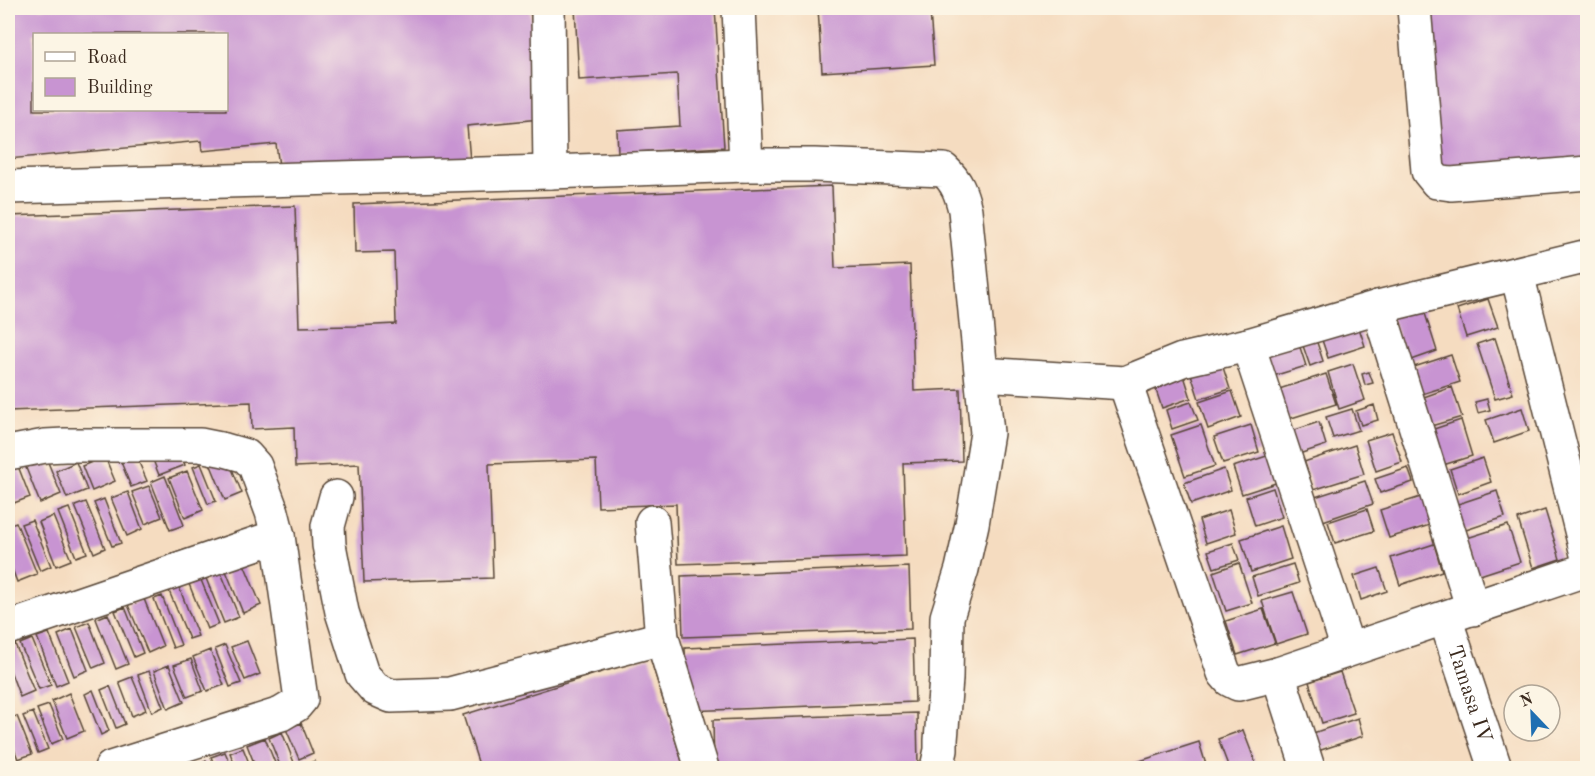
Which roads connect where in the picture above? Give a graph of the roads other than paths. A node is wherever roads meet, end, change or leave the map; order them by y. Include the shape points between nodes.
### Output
1 (548, 8) edge
2 (739, 8) edge
3 (1414, 8) edge
4 (746, 165) junction
5 (550, 172) junction
6 (1587, 173) edge
7 (8, 187) edge
8 (1587, 256) edge
9 (1517, 274) junction
10 (1378, 307) junction
11 (1248, 345) junction
12 (982, 374) junction
13 (1125, 383) junction
14 (8, 453) edge
15 (1576, 455) edge
16 (336, 497) dead end
17 (652, 522) dead end
18 (278, 536) junction
19 (1587, 558) edge
20 (1587, 569) edge
21 (1459, 614) junction
22 (8, 628) edge
23 (662, 638) junction
24 (1348, 649) junction
25 (1278, 674) junction
26 (111, 768) edge
27 (702, 768) edge
28 (937, 768) edge
29 (1308, 768) edge
30 (1495, 768) edge

1 - 5 street
2 - 4 street
3 - 6 street via 1428,171 1437,182
4 - 5 street
4 - 12 street via 944,170 959,188 965,210
5 - 7 street
8 - 9 street
9 - 10 street
9 - 15 street
10 - 11 street
10 - 21 street, Tamasa IV
11 - 13 street via 1182,360
11 - 24 street
12 - 13 street
12 - 28 street via 987,433 972,524 947,616 942,750
13 - 25 street via 1224,673 1238,684
14 - 18 street via 65,445 200,445 246,456 253,463
15 - 19 street
16 - 23 street via 328,526 342,612 362,674 375,689 391,696 450,694
17 - 23 street
18 - 22 street
18 - 26 street via 301,699 281,714
20 - 21 street
21 - 24 street
21 - 30 street, Tamasa IV
23 - 27 street
24 - 25 street
25 - 29 street

